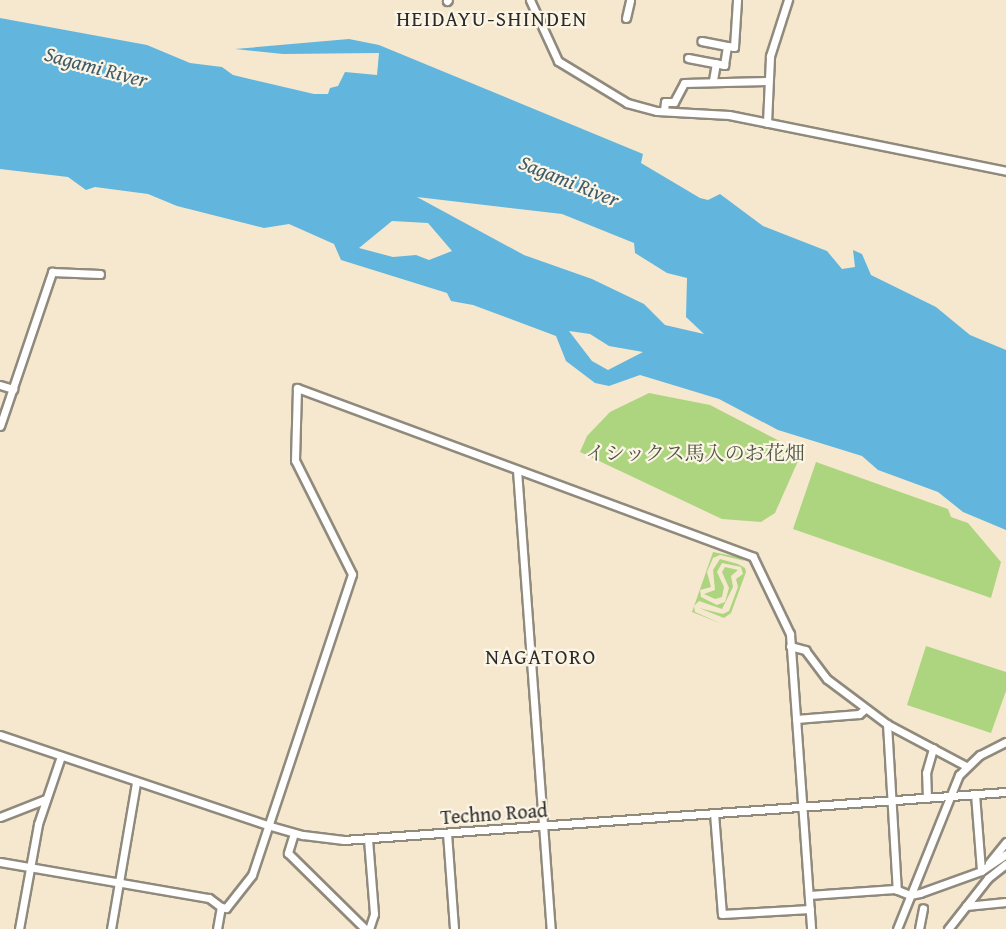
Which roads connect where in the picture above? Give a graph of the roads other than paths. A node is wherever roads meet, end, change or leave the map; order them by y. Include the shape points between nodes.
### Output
1 (530, 0) edge
2 (630, 0) edge
3 (737, 0) edge
4 (788, 0) edge
5 (626, 18) dead end
6 (701, 41) dead end
7 (727, 46) junction
8 (688, 58) dead end
9 (716, 63) junction
10 (713, 80) junction
11 (767, 81) junction
12 (664, 111) junction
13 (767, 123) junction
14 (1006, 171) edge
15 (100, 274) dead end
16 (0, 385) edge
17 (13, 389) junction
18 (0, 426) edge
19 (517, 470) junction
20 (790, 646) junction
21 (865, 709) junction
22 (795, 719) junction
23 (886, 724) junction
24 (0, 735) edge
25 (1006, 742) edge
26 (933, 748) junction
27 (61, 756) junction
28 (966, 766) junction
29 (136, 782) junction
30 (1006, 792) edge
31 (975, 794) junction
32 (949, 796) junction
33 (927, 798) junction
34 (46, 799) junction
35 (891, 800) junction
36 (802, 807) junction
37 (714, 813) junction
38 (0, 818) edge
39 (267, 825) junction
40 (543, 826) junction
41 (294, 833) junction
42 (447, 833) junction
43 (368, 839) junction
44 (1006, 842) edge
45 (1006, 854) edge
46 (0, 862) edge
47 (1006, 864) edge
48 (30, 867) junction
49 (981, 871) junction
50 (119, 882) junction
51 (897, 890) junction
52 (809, 895) junction
53 (910, 895) junction
54 (1006, 902) edge
55 (966, 906) junction
56 (220, 907) junction
57 (923, 908) dead end
58 (810, 909) junction
59 (956, 919) junction
60 (20, 929) edge
61 (111, 929) edge
62 (217, 929) edge
63 (367, 929) edge
64 (454, 929) edge
65 (550, 929) edge
66 (811, 929) edge
67 (897, 929) edge
68 (919, 929) edge
69 (948, 929) edge
70 (957, 929) edge

1 - 12 street via 553,53 565,68 627,104
2 - 5 street
3 - 7 street via 734,47
4 - 11 street via 777,25
6 - 7 street
7 - 9 street via 724,64
8 - 9 street
9 - 10 street
10 - 11 street
10 - 12 street via 684,83 674,102 665,102
11 - 13 street
12 - 13 street via 720,114
13 - 14 street
15 - 17 street via 52,272
16 - 17 street
17 - 18 street
19 - 20 street via 753,557 785,620
19 - 39 street via 297,388 295,460 352,574
19 - 40 street
20 - 21 street via 805,650 827,679
20 - 22 street
21 - 22 street via 859,714
21 - 23 street
22 - 36 street
23 - 26 street
23 - 35 street
24 - 27 street, Techno Road
25 - 28 street
26 - 28 street
26 - 33 street via 926,773
27 - 29 street, Techno Road
27 - 34 street
28 - 32 street
29 - 39 street, Techno Road
29 - 50 street
30 - 31 street, Techno Road
31 - 32 street, Techno Road
31 - 49 street
32 - 33 street, Techno Road
32 - 53 street
33 - 35 street, Techno Road
34 - 38 street
34 - 48 street
35 - 36 street, Techno Road
35 - 51 street
36 - 37 street, Techno Road
36 - 52 street
37 - 40 street, Techno Road
37 - 58 street via 722,914
39 - 41 street, Techno Road
39 - 56 street via 252,875 226,908
40 - 42 street, Techno Road
40 - 65 street
41 - 43 street, Techno Road
41 - 63 street via 288,853
42 - 43 street, Techno Road
42 - 64 street
43 - 63 street via 374,914
44 - 49 street
45 - 49 street
46 - 48 street
47 - 55 street via 988,878
48 - 50 street
48 - 60 street
49 - 53 street
50 - 56 street via 208,898
50 - 61 street
51 - 52 street
51 - 53 street
52 - 58 street
53 - 67 street
54 - 55 street
55 - 59 street
56 - 62 street
57 - 68 street
58 - 66 street
59 - 69 street
59 - 70 street

